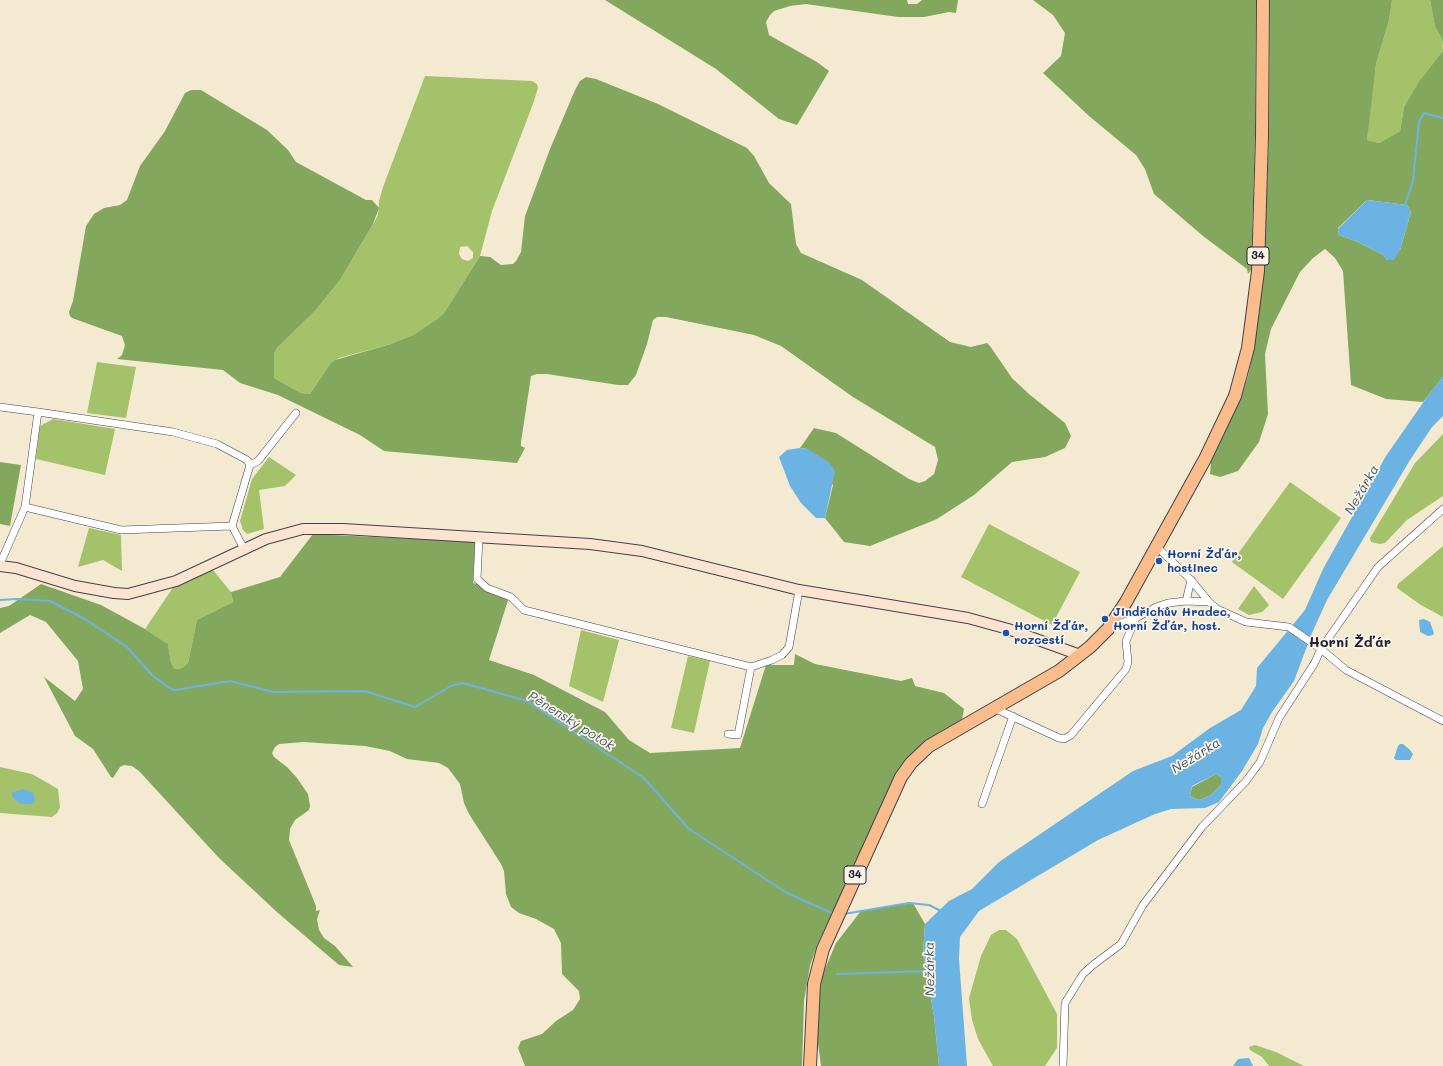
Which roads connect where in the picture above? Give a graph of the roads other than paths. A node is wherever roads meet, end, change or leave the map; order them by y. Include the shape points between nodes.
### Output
1 (1263, 0) edge
2 (0, 407) edge
3 (38, 412) junction
4 (296, 413) dead end
5 (250, 465) junction
6 (25, 507) junction
7 (1443, 510) edge
8 (232, 526) junction
9 (479, 538) junction
10 (1156, 546) junction
11 (244, 549) junction
12 (0, 565) edge
13 (1191, 580) junction
14 (799, 590) junction
15 (1186, 601) junction
16 (1209, 602) junction
17 (1136, 618) junction
18 (1111, 626) junction
19 (1321, 649) junction
20 (1080, 655) junction
21 (751, 667) junction
22 (994, 708) junction
23 (1012, 716) junction
24 (1443, 721) edge
25 (728, 734) dead end
26 (982, 804) dead end
27 (810, 1066) edge
28 (1063, 1066) edge

1 - 10 main road, 34 via 1258,271 1248,348 1235,396 1221,428
2 - 3 street
3 - 5 street via 173,432 217,444 247,460
3 - 6 street
4 - 5 street via 258,461
5 - 8 street
6 - 8 street via 121,530
6 - 12 street
7 - 19 street via 1378,567
8 - 11 street
9 - 11 street via 343,529 303,529 266,539
9 - 14 street via 590,544 642,551
9 - 21 street via 478,579 488,588 511,597 524,610
10 - 13 street
10 - 18 main road, 34
11 - 12 street via 176,581 128,594 75,586
13 - 15 street
13 - 16 street
14 - 20 street via 968,618
14 - 21 street via 789,647 782,655
15 - 16 street
15 - 17 street via 1156,607
16 - 19 street via 1217,609 1246,622 1289,627
17 - 18 street
17 - 23 street via 1126,641 1126,669 1071,735 1064,739 1059,738
18 - 20 main road, 34
19 - 24 street via 1346,670
19 - 28 street via 1279,718 1260,762 1193,839 1143,905 1121,944 1092,965 1065,1003
20 - 22 main road, 34 via 1059,671
21 - 25 street via 738,735
22 - 23 street
22 - 27 main road, 34 via 929,746 901,777 823,949 814,984
23 - 26 street

